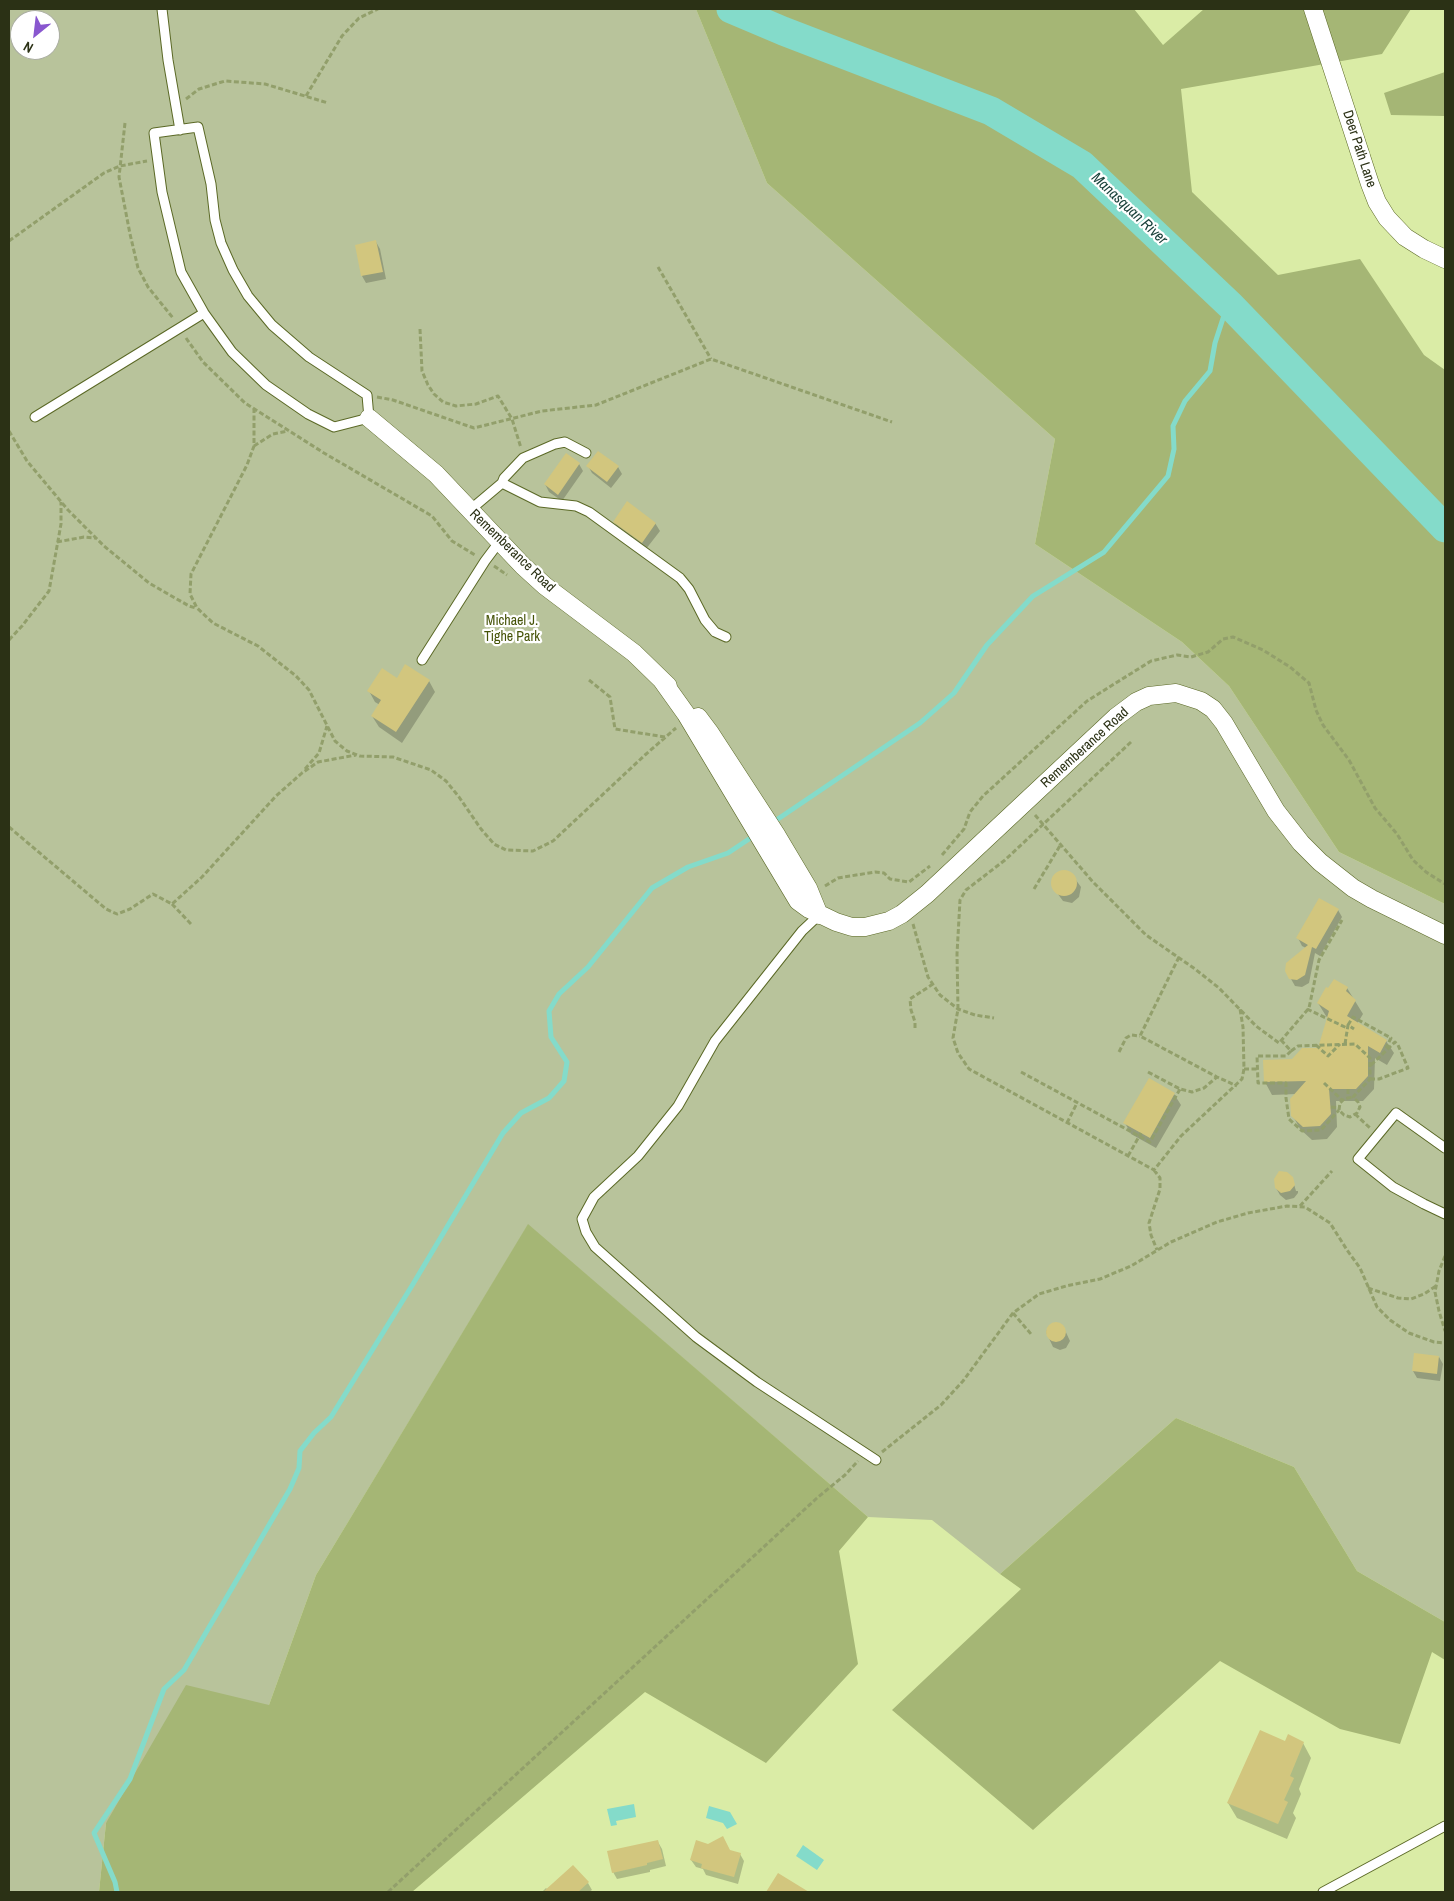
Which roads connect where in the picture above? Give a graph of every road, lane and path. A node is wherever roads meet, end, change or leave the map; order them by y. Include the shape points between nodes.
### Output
1 (162, 9) edge
2 (378, 9) edge
3 (1313, 9) edge
4 (306, 96) junction
5 (328, 103) dead end
6 (176, 108) junction
7 (125, 122) dead end
8 (180, 130) junction
9 (158, 158) junction
10 (120, 166) junction
11 (9, 241) edge
12 (1445, 258) edge
13 (658, 267) dead end
14 (204, 313) junction
15 (181, 329) junction
16 (420, 329) dead end
17 (711, 359) junction
18 (367, 395) junction
19 (254, 408) junction
20 (35, 417) dead end
21 (369, 418) junction
22 (512, 419) junction
23 (892, 422) dead end
24 (9, 431) edge
25 (289, 431) junction
26 (254, 446) junction
27 (586, 453) dead end
28 (523, 458) junction
29 (502, 484) junction
30 (61, 502) junction
31 (470, 510) junction
32 (96, 538) junction
33 (500, 541) junction
34 (57, 542) junction
35 (485, 561) junction
36 (509, 577) dead end
37 (197, 608) junction
38 (726, 637) dead end
39 (9, 640) edge
40 (422, 660) dead end
41 (589, 680) dead end
42 (672, 720) dead end
43 (327, 725) junction
44 (666, 737) junction
45 (1131, 742) dead end
46 (358, 755) junction
47 (302, 773) junction
48 (1025, 803) junction
49 (1043, 824) junction
50 (9, 827) edge
51 (769, 840) junction
52 (1061, 844) junction
53 (938, 859) dead end
54 (932, 864) dead end
55 (1445, 884) edge
56 (1034, 889) dead end
57 (811, 894) junction
58 (172, 904) junction
59 (909, 909) junction
60 (819, 915) junction
61 (1342, 920) dead end
62 (191, 924) dead end
63 (1445, 935) edge
64 (1179, 957) junction
65 (933, 984) junction
66 (958, 1008) junction
67 (1240, 1009) junction
68 (1307, 1009) junction
69 (994, 1018) dead end
70 (1348, 1027) junction
71 (915, 1028) dead end
72 (1354, 1029) dead end
73 (1140, 1036) junction
74 (1281, 1040) junction
75 (1342, 1044) junction
76 (1316, 1045) junction
77 (1365, 1045) dead end
78 (1385, 1048) junction
79 (1362, 1050) junction
80 (1291, 1051) junction
81 (1119, 1052) dead end
82 (1370, 1066) junction
83 (1244, 1069) junction
84 (1258, 1069) junction
85 (1021, 1072) dead end
86 (1148, 1072) dead end
87 (1217, 1077) junction
88 (1370, 1079) junction
89 (1324, 1083) dead end
90 (1237, 1086) junction
91 (1180, 1089) junction
92 (1348, 1089) dead end
93 (1348, 1097) junction
94 (1353, 1097) junction
95 (1343, 1101) junction
96 (1077, 1103) junction
97 (1330, 1108) dead end
98 (1339, 1109) junction
99 (1355, 1114) junction
100 (1067, 1123) junction
101 (1370, 1128) dead end
102 (1140, 1135) junction
103 (1445, 1148) edge
104 (1128, 1156) junction
105 (1154, 1170) junction
106 (1332, 1171) dead end
107 (1299, 1206) junction
108 (1445, 1214) edge
109 (1157, 1250) junction
110 (1445, 1256) edge
111 (1436, 1286) junction
112 (1368, 1288) junction
113 (1012, 1313) junction
114 (1445, 1331) edge
115 (1031, 1334) dead end
116 (1445, 1343) edge
117 (876, 1460) junction
118 (1445, 1826) edge
119 (388, 1892) edge
120 (1323, 1892) edge

1 - 6 lane
2 - 4 path via 359,18 342,36
3 - 12 street, Deer Path Lane via 1377,202 1405,236
4 - 5 path
4 - 6 path via 265,84 225,81 199,89
6 - 8 lane
7 - 10 path
8 - 9 lane via 154,133
8 - 18 lane via 198,128 221,243 248,296 272,325 309,357
9 - 10 path
9 - 14 lane via 162,192 181,272
10 - 11 path via 89,182
10 - 15 path via 123,205 138,268 148,287
13 - 17 path
14 - 15 lane
14 - 21 lane via 232,352 266,385 308,414 334,427
15 - 19 path via 209,368
15 - 20 lane
16 - 22 path via 422,371 434,394 443,402 456,406 476,404 498,396
17 - 22 path via 596,405 542,411
17 - 23 path
18 - 21 lane
18 - 22 path via 393,400 474,428
19 - 25 path
19 - 26 path
21 - 31 street, Rememberance Road via 436,474
22 - 28 path
24 - 30 path via 27,461
25 - 26 path via 273,434
25 - 35 path via 432,516 452,541
26 - 37 path via 191,574 190,594
27 - 28 lane via 565,442
28 - 29 lane
29 - 31 lane
29 - 38 lane via 540,502 576,506 589,512 680,578 705,620 715,632
30 - 32 path
30 - 34 path
31 - 33 street, Rememberance Road
32 - 34 path
32 - 37 path via 149,582 188,606
33 - 35 lane
33 - 51 street, Rememberance Road via 545,586 634,653 661,679
34 - 39 path via 49,591
35 - 36 path
35 - 40 lane
37 - 43 path via 213,623 258,646 296,676 309,690
41 - 44 path via 610,697 615,729
42 - 44 path via 678,727
43 - 46 path via 335,741 346,752
43 - 47 path via 319,753
44 - 46 path via 553,841 533,851 506,850 494,844 460,797 431,770 393,757
45 - 49 path
46 - 47 path via 318,762
47 - 58 path
48 - 49 path
48 - 59 street, Rememberance Road
48 - 63 street, Rememberance Road via 1136,702 1161,693 1187,695 1213,709 1276,811 1320,862 1353,888
49 - 52 path
49 - 66 path via 1005,860 966,890 960,900
50 - 58 path via 106,910 117,914 153,894
51 - 57 street, Rememberance Road
51 - 60 street, Rememberance Road via 798,901
52 - 56 path
52 - 64 path via 1120,911 1146,935
53 - 55 path via 964,829 970,812 983,796 1086,701 1151,661 1208,652 1223,639 1233,637 1264,650 1309,683 1323,724 1350,760 1376,808 1414,860
54 - 57 path via 909,882 890,879 884,873 862,873 838,878
57 - 60 street, Rememberance Road
58 - 62 path
59 - 60 street, Rememberance Road via 889,921 865,927 852,927
59 - 65 path via 928,977
60 - 117 lane via 802,931 715,1041 678,1106 638,1156 594,1197 582,1219 595,1247 696,1337 757,1382
61 - 68 path via 1319,960
64 - 67 path
64 - 73 path
65 - 66 path via 940,995
65 - 71 path via 910,999
66 - 69 path
66 - 100 path via 953,1038 969,1069
67 - 74 path via 1256,1026 1279,1043
67 - 83 path
68 - 70 path
68 - 74 path
70 - 72 path
70 - 75 path
70 - 78 path via 1353,1016 1391,1038
73 - 81 path via 1126,1038
73 - 87 path
74 - 80 path
75 - 76 path
75 - 76 path via 1328,1056
75 - 79 path via 1355,1044
76 - 80 path via 1298,1046
77 - 79 path
78 - 82 path
78 - 88 path via 1396,1040 1408,1068
79 - 82 path via 1370,1058
80 - 84 path via 1286,1056 1257,1056
82 - 88 path
83 - 84 path
83 - 90 path
84 - 98 path via 1258,1083 1286,1083 1288,1119 1302,1131 1321,1130
85 - 96 path
86 - 91 path
87 - 90 path
87 - 91 path via 1204,1088 1192,1092
88 - 94 path
89 - 95 path
90 - 105 path via 1181,1136
91 - 102 path via 1150,1142
92 - 93 path
93 - 94 path
93 - 95 path
94 - 99 path via 1360,1107
95 - 98 path
96 - 100 path
96 - 102 path
97 - 98 path
98 - 99 path via 1350,1117
99 - 101 path
100 - 104 path
102 - 104 path
103 - 108 lane via 1396,1113 1358,1159 1393,1187
104 - 105 path
105 - 109 path via 1160,1178 1160,1189 1149,1223
106 - 107 path
107 - 109 path via 1248,1212 1217,1222
107 - 112 path via 1330,1223 1360,1268
109 - 113 path via 1100,1279 1039,1294
110 - 111 path
111 - 112 path via 1411,1299
111 - 114 path via 1438,1312
112 - 116 path via 1377,1307 1390,1320 1409,1333
113 - 115 path
113 - 117 path via 963,1381
117 - 119 path via 859,1460
118 - 120 lane

